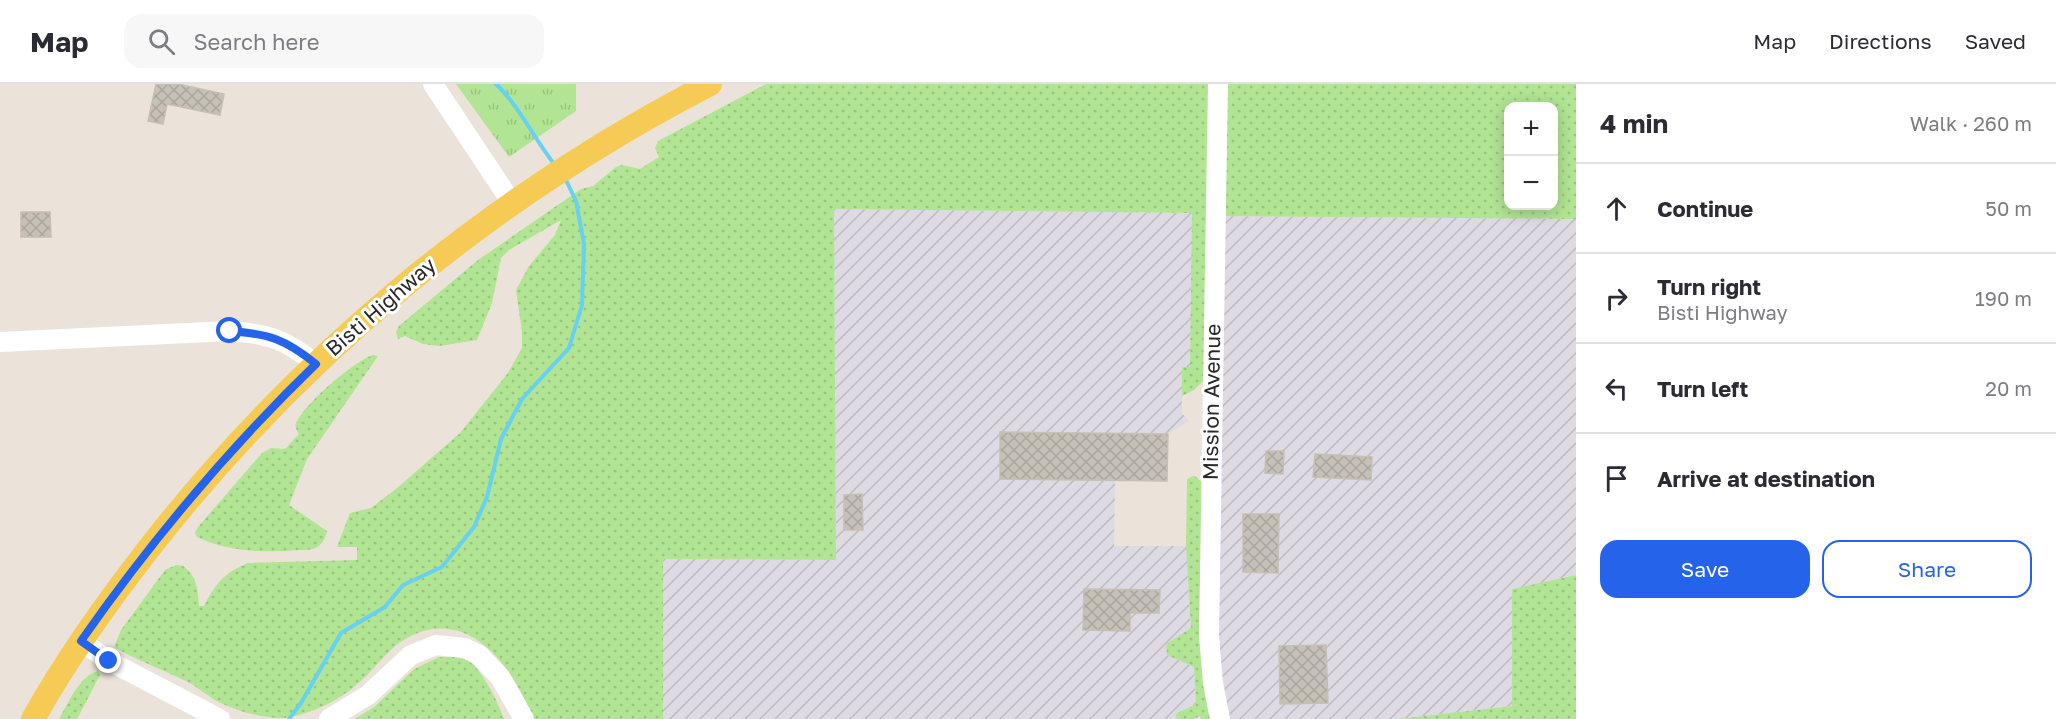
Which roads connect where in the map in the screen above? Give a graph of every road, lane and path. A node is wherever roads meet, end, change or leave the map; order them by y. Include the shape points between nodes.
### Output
1 (433, 84) edge
2 (710, 84) edge
3 (1218, 84) edge
4 (512, 203) junction
5 (0, 342) edge
6 (316, 364) junction
7 (81, 641) junction
8 (33, 719) edge
9 (220, 719) edge
10 (329, 719) edge
11 (524, 719) edge
12 (1221, 719) edge

1 - 4 street
2 - 4 main road, Bisti Highway via 630,127
3 - 12 street, Mission Avenue via 1209,636
4 - 6 main road, Bisti Highway via 419,273
5 - 6 street via 230,331 278,339
6 - 7 main road, Bisti Highway via 198,487
7 - 8 main road, Bisti Highway
7 - 9 street via 109,661
10 - 11 street via 368,695 411,655 436,645 465,648 479,655 500,677

